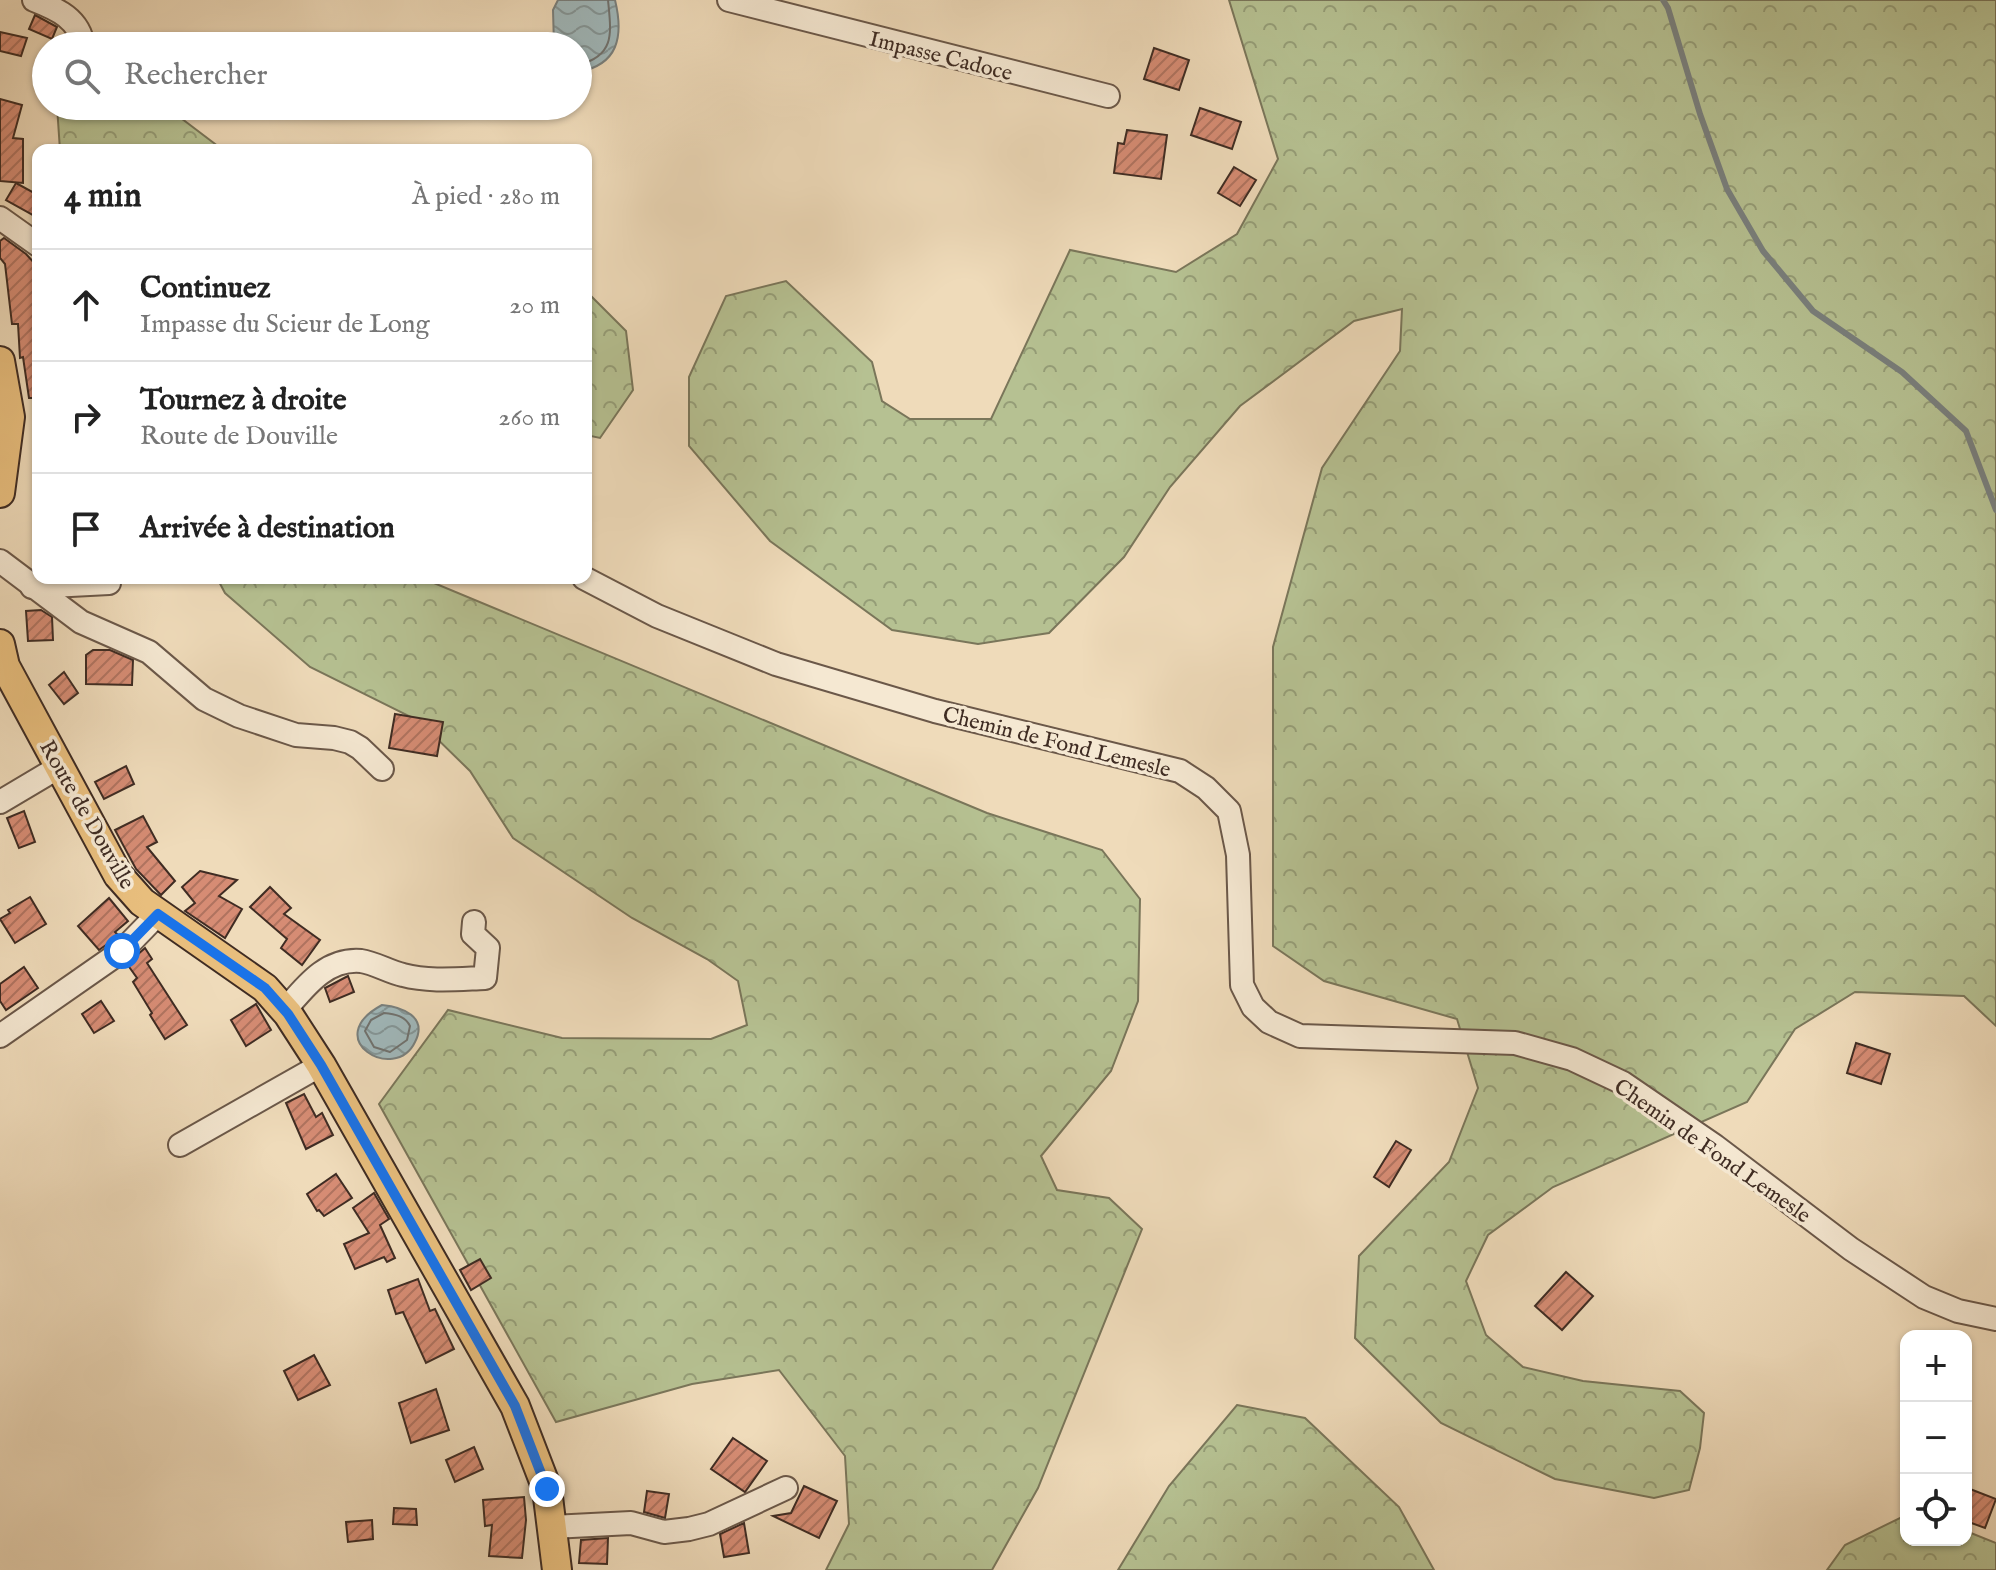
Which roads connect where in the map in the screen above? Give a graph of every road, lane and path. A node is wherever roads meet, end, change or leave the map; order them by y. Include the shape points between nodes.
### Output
1 (34, 0) edge
2 (729, 0) edge
3 (81, 32) edge
4 (1108, 96) dead end
5 (0, 218) edge
6 (32, 241) edge
7 (1, 371) edge
8 (2, 465) edge
9 (0, 493) edge
10 (0, 561) edge
11 (592, 582) edge
12 (90, 584) edge
13 (32, 587) junction
14 (0, 644) edge
15 (59, 767) junction
16 (382, 769) dead end
17 (0, 802) edge
18 (158, 914) junction
19 (474, 922) dead end
20 (285, 1010) junction
21 (0, 1036) edge
22 (321, 1065) junction
23 (180, 1145) dead end
24 (1996, 1319) edge
25 (786, 1488) dead end
26 (552, 1527) junction
27 (557, 1570) edge

1 - 3 street via 59,10
2 - 4 street, Impasse Cadoce
5 - 6 street
7 - 8 main road via 10,417
8 - 9 main road
10 - 13 street
11 - 24 street, Chemin de Fond Lemesle via 657,616 776,664 935,711 1180,771 1229,811 1238,855 1242,985 1253,1007 1269,1022 1300,1036 1515,1043 1572,1059 1636,1092 1924,1297
12 - 13 street
13 - 16 street via 81,622 149,652 204,699 296,735 350,742
14 - 15 main road, Route de Douville via 5,666
15 - 17 street
15 - 18 main road, Route de Douville via 118,875
18 - 20 main road, Route de Douville via 265,988
18 - 21 street via 122,951
19 - 20 street via 473,934 488,948 485,978 405,976 361,961 342,963 318,973
20 - 22 main road, Route de Douville
22 - 23 street
22 - 26 main road, Route de Douville via 515,1406 547,1489
25 - 26 street via 689,1529 664,1532 631,1523
26 - 27 main road, Route de Douville

